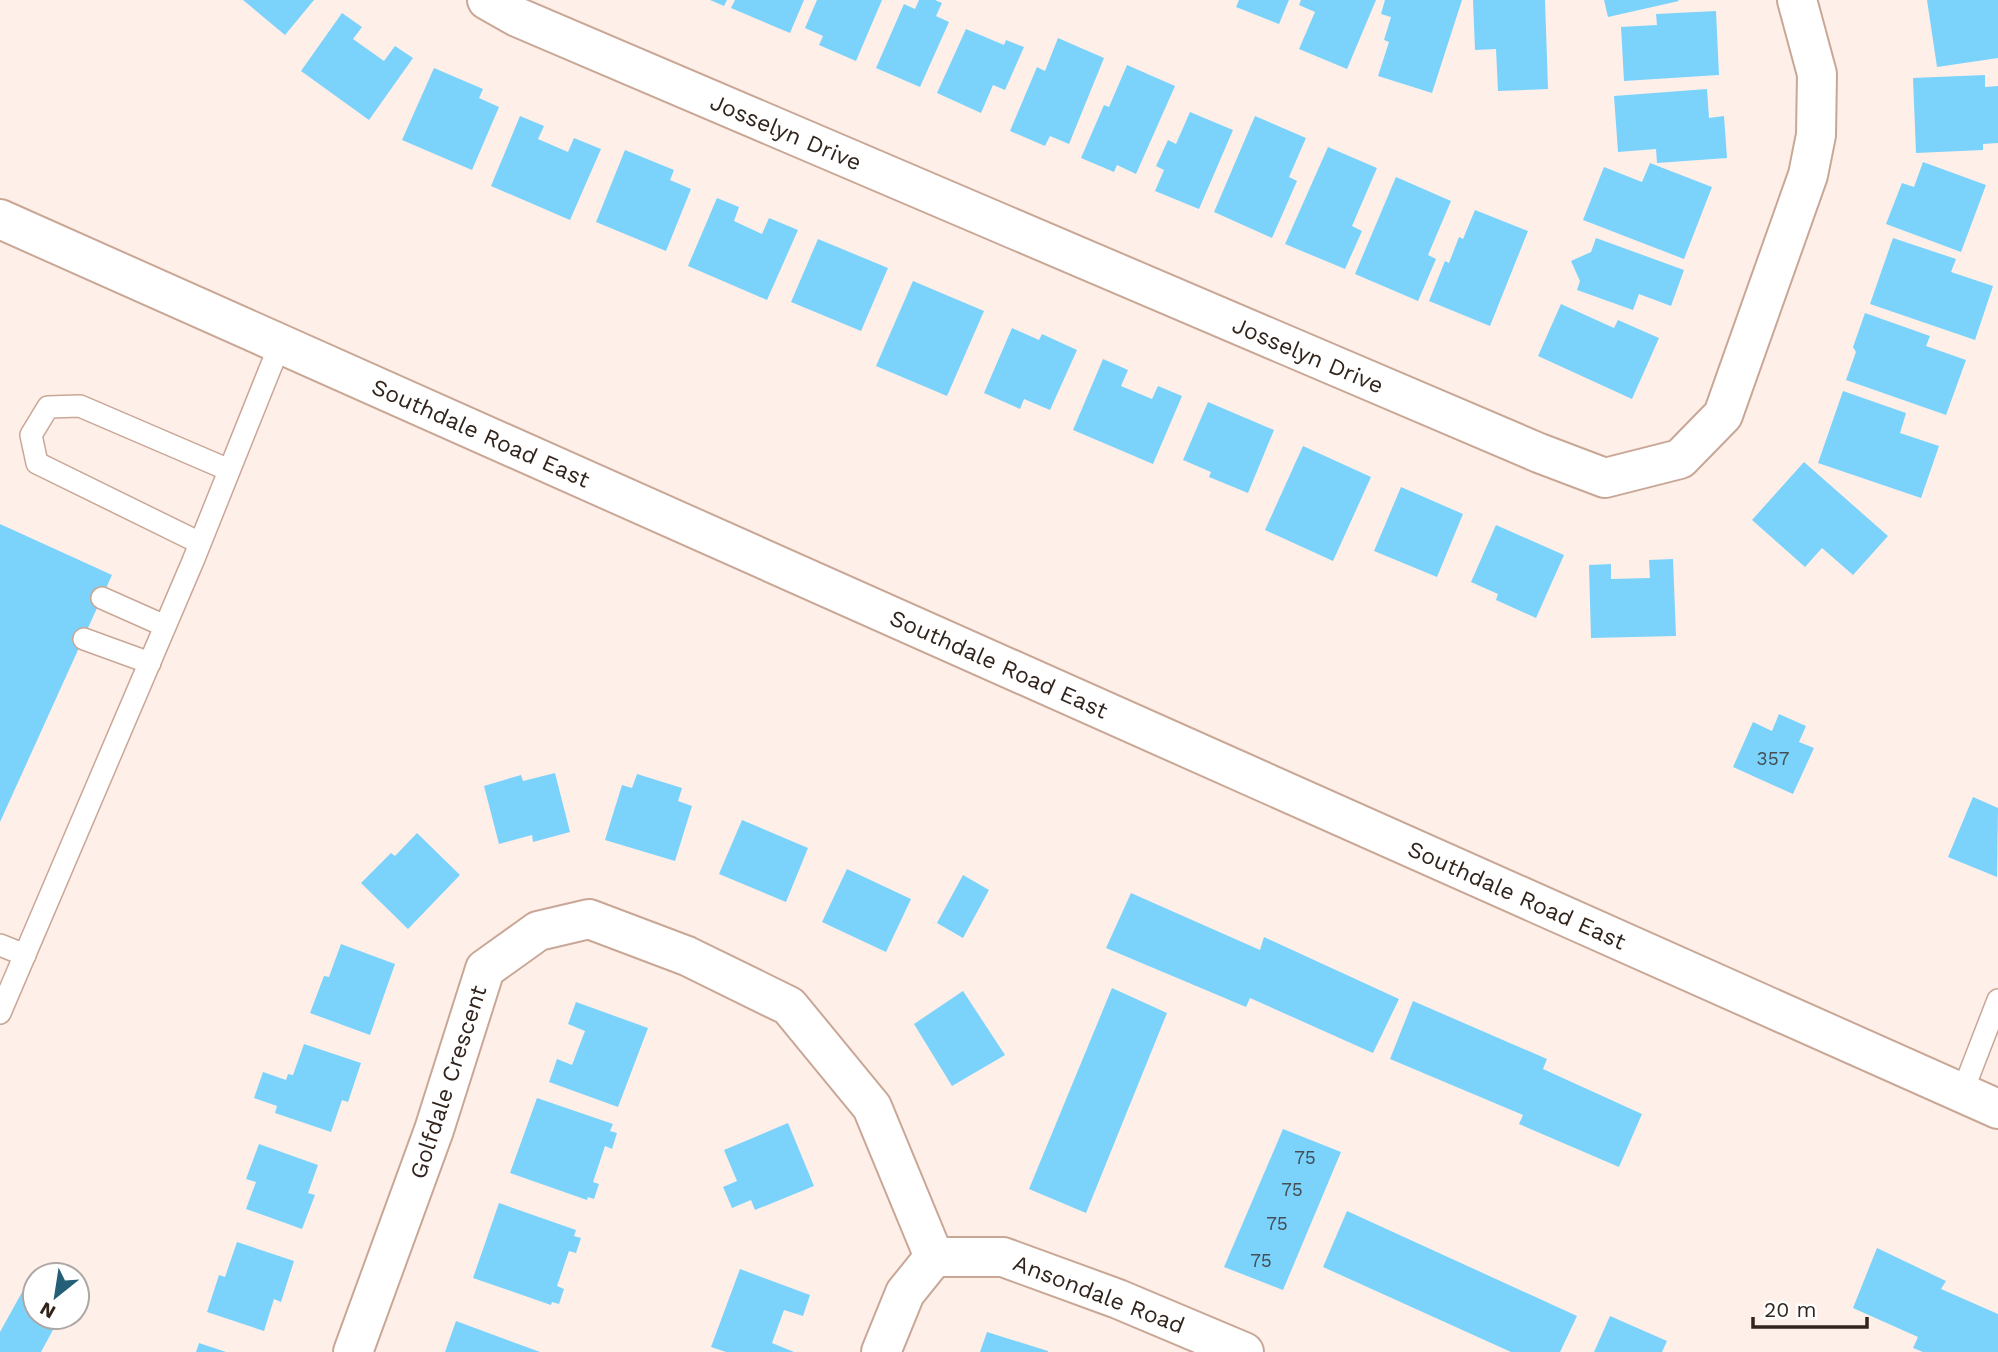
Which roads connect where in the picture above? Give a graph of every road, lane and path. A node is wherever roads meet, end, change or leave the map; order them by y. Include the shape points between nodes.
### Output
1 (487, 0) edge
2 (1797, 0) edge
3 (0, 219) edge
4 (280, 344) junction
5 (229, 470) junction
6 (200, 543) junction
7 (102, 598) dead end
8 (166, 626) junction
9 (84, 639) dead end
10 (150, 663) junction
11 (0, 946) edge
12 (25, 955) junction
13 (1998, 1000) edge
14 (0, 1013) edge
15 (1962, 1093) junction
16 (1998, 1109) edge
17 (934, 1257) junction
18 (353, 1352) edge
19 (881, 1352) edge
20 (1244, 1352) edge

1 - 2 street, Josselyn Drive via 517,17 1605,478 1680,459 1723,415 1808,175 1816,135 1817,74
3 - 4 street, Southdale Road East
4 - 5 lane
4 - 15 street, Southdale Road East
5 - 6 lane
5 - 6 lane via 80,406 48,407 31,435 37,463
6 - 8 lane
7 - 8 lane
8 - 10 lane
9 - 10 lane
10 - 12 lane
11 - 12 lane
12 - 14 lane
13 - 15 lane
15 - 16 street, Southdale Road East
17 - 18 street, Golfdale Crescent via 872,1107 789,1006 687,956 589,919 538,931 485,969 434,1130
17 - 19 street via 905,1293
17 - 20 street, Ansondale Road via 1003,1257

